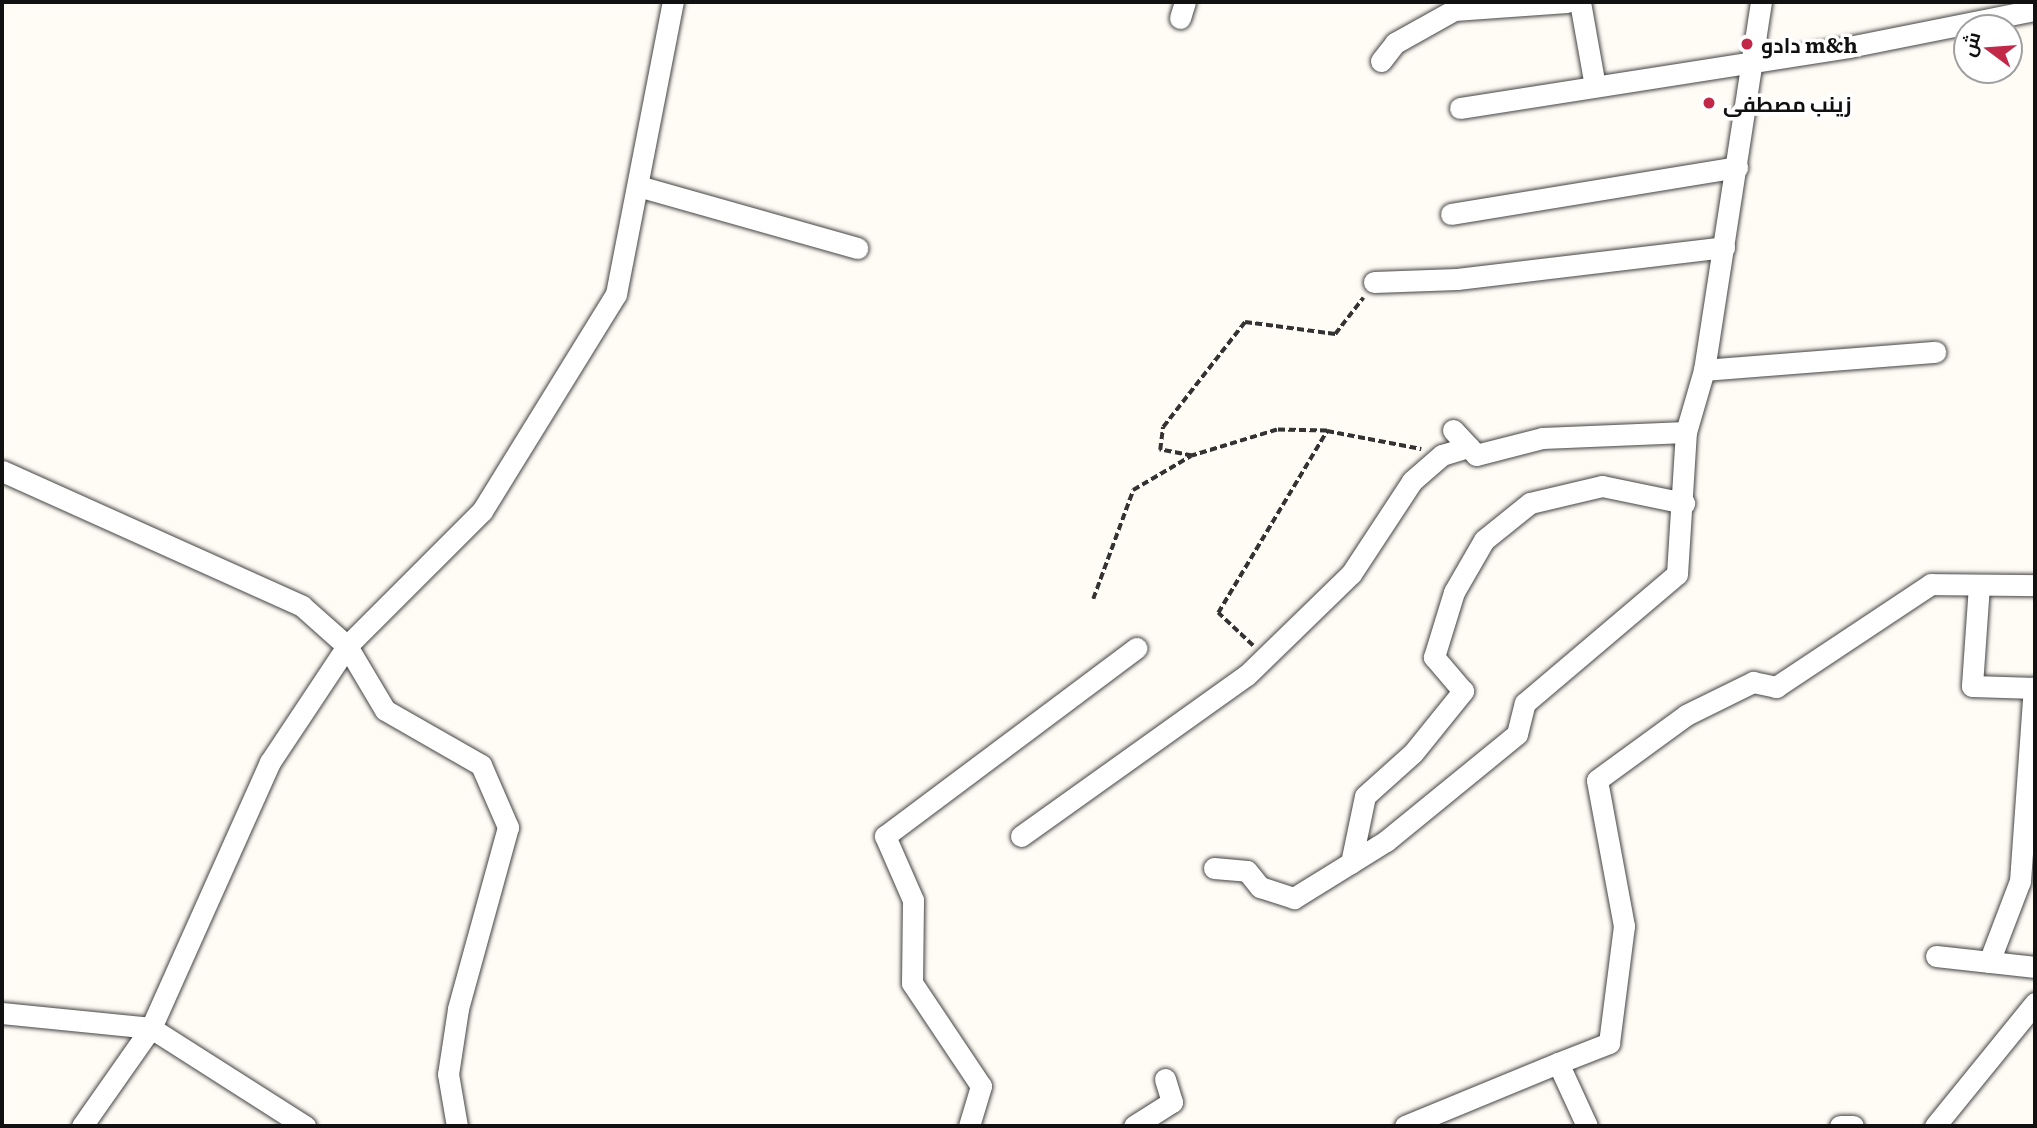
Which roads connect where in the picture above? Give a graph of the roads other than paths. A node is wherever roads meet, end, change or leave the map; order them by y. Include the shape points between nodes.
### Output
1 (673, 2) edge
2 (1567, 2) edge
3 (1580, 2) edge
4 (1761, 2) edge
5 (2035, 10) edge
6 (1381, 61) dead end
7 (1754, 61) junction
8 (1595, 86) junction
9 (1460, 108) dead end
10 (1737, 167) junction
11 (638, 187) junction
12 (1451, 214) dead end
13 (1724, 247) junction
14 (856, 248) dead end
15 (1374, 282) road end
16 (1935, 352) dead end
17 (1704, 370) junction
18 (1453, 430) dead end
19 (1686, 432) junction
20 (1469, 447) junction
21 (2, 471) edge
22 (1684, 503) junction
23 (1979, 585) junction
24 (2035, 585) edge
25 (347, 646) junction
26 (1136, 648) dead end
27 (2034, 688) edge
28 (1021, 836) dead end
29 (1351, 863) junction
30 (1214, 868) dead end
31 (1936, 956) dead end
32 (1989, 962) junction
33 (2035, 967) edge
34 (2034, 1006) edge
35 (2, 1013) edge
36 (152, 1028) junction
37 (1558, 1063) junction
38 (1164, 1079) dead end
39 (82, 1126) edge
40 (305, 1126) edge
41 (457, 1126) edge
42 (970, 1126) edge
43 (1134, 1126) edge
44 (1405, 1126) edge
45 (1587, 1126) edge
46 (1840, 1126) edge
47 (1853, 1126) edge
48 (1935, 1126) edge

1 - 11 street
2 - 6 street via 1454,10 1395,43
3 - 8 street
4 - 7 street
5 - 7 street
7 - 8 street
7 - 10 street
8 - 9 street
10 - 12 street
10 - 13 street
11 - 14 street
11 - 25 street via 616,294 482,511
13 - 15 street via 1457,279
13 - 17 street
16 - 17 street
17 - 19 street
18 - 20 street
19 - 20 street via 1542,438 1476,455
19 - 22 street
20 - 28 street via 1442,455 1412,481 1351,574 1264,657
21 - 25 street via 302,606
22 - 29 street via 1677,574 1525,704 1517,734
22 - 29 street via 1602,486 1530,503 1484,540 1454,592 1434,657 1463,691 1413,753 1366,796
23 - 24 street
23 - 27 street via 1972,686
23 - 37 street via 1931,584 1776,687 1753,682 1686,715 1597,780 1624,926 1609,1043
25 - 36 street via 270,762
25 - 41 street via 385,710 481,765 508,827 458,1009 449,1074
26 - 42 street via 885,836 913,900 912,983 981,1086
27 - 32 street via 2020,881
29 - 30 street via 1294,898 1260,887 1247,871
31 - 32 street
32 - 33 street
34 - 48 street
35 - 36 street
36 - 39 street
36 - 40 street
37 - 44 street
37 - 45 street
38 - 43 street via 1172,1102
46 - 47 street

